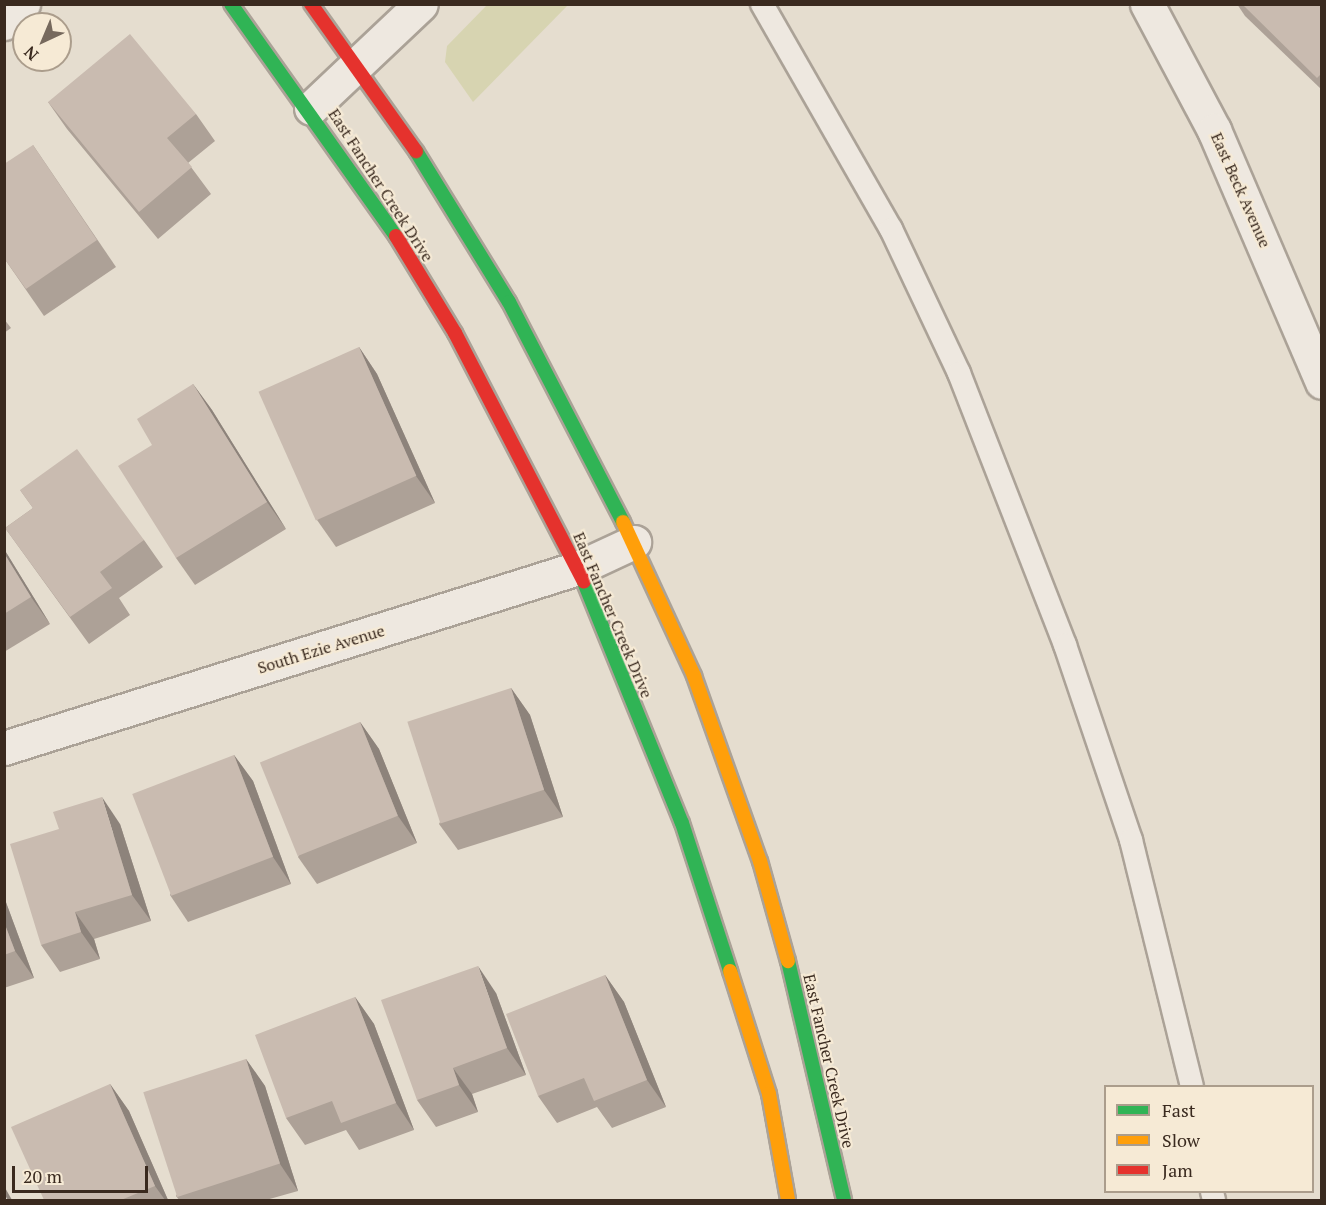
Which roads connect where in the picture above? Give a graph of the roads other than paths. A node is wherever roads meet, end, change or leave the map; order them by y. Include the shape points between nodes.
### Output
1 (23, 4) edge
2 (231, 4) edge
3 (311, 4) edge
4 (421, 4) edge
5 (762, 4) edge
6 (1147, 4) edge
7 (4, 23) edge
8 (361, 66) junction
9 (311, 108) junction
10 (1322, 382) edge
11 (634, 542) junction
12 (578, 568) junction
13 (4, 748) edge
14 (1192, 1085) edge
15 (789, 1200) edge
16 (844, 1200) edge

1 - 7 street
2 - 9 street, East Fancher Creek Drive
3 - 8 street, East Fancher Creek Drive
4 - 8 street
5 - 14 lane via 891,229 959,373 1065,645 1131,840
6 - 10 street, East Beck Avenue via 1214,130
8 - 9 street
8 - 11 street, East Fancher Creek Drive via 515,311
9 - 12 street, East Fancher Creek Drive via 455,333
11 - 12 street, South Ezie Avenue
11 - 16 street, East Fancher Creek Drive via 694,676 760,861 812,1046
12 - 13 street, South Ezie Avenue
12 - 15 street, East Fancher Creek Drive via 682,823 769,1094

